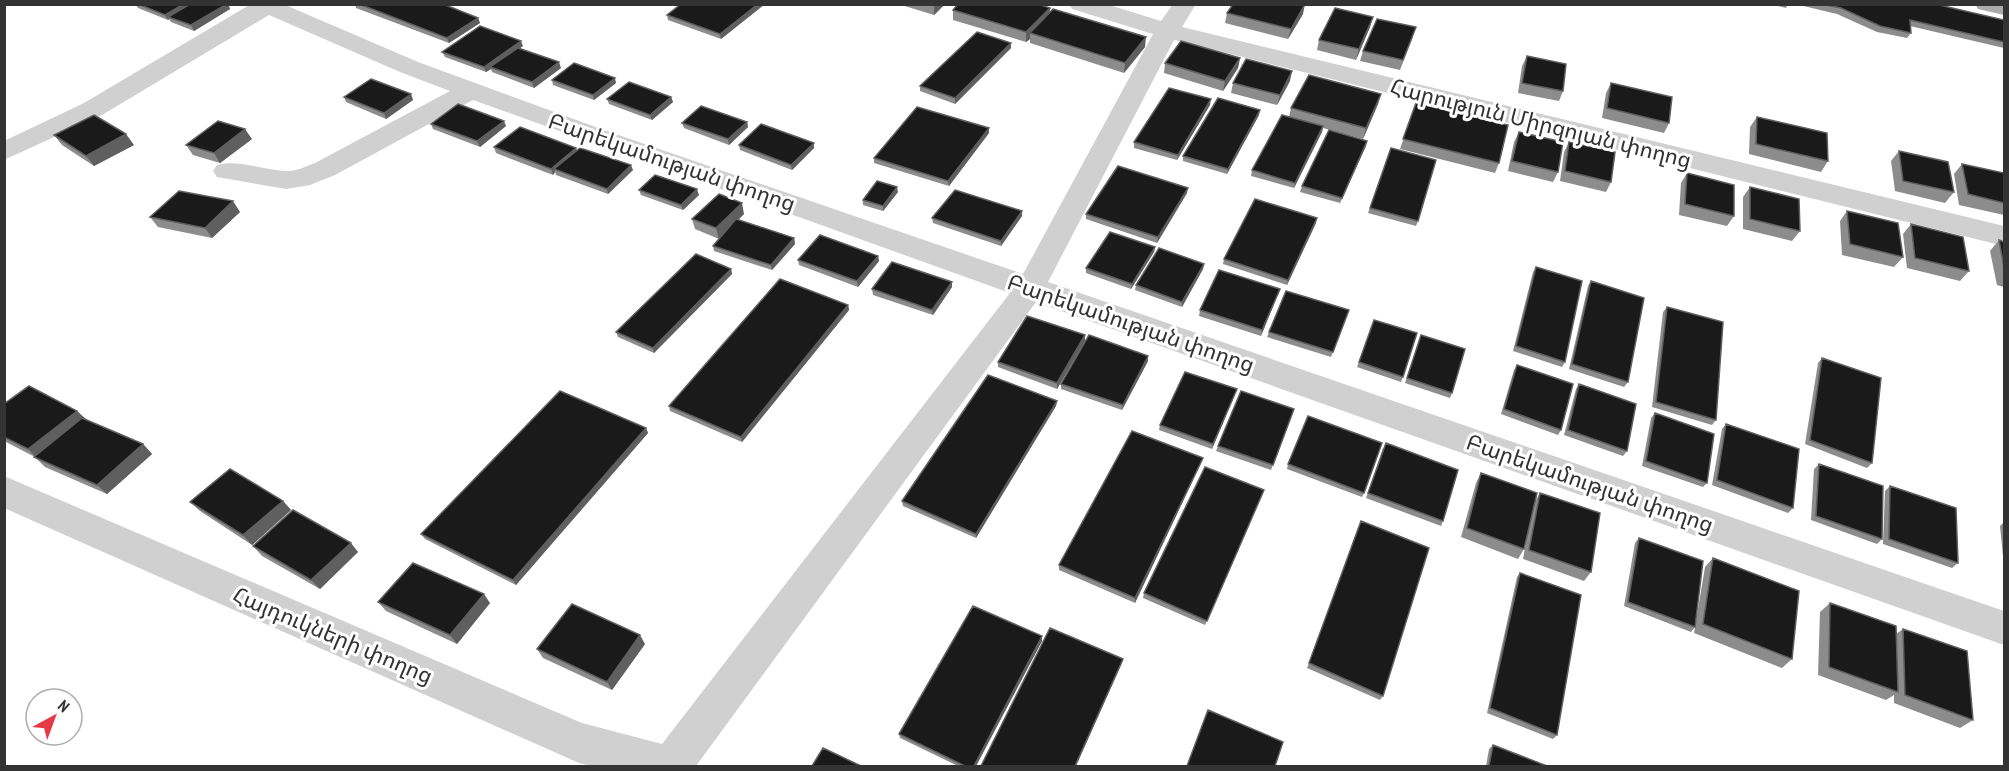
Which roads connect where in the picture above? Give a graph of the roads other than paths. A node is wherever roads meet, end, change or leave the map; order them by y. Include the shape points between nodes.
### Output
1 (1080, 4) edge
2 (1185, 4) edge
3 (1986, 4) edge
4 (267, 5) edge
5 (2004, 8) edge
6 (1167, 31) junction
7 (471, 90) junction
8 (4, 152) edge
9 (227, 171) dead end
10 (2004, 236) edge
11 (1030, 288) junction
12 (4, 490) edge
13 (2004, 628) edge
14 (666, 766) edge
15 (671, 766) edge

1 - 6 street, Հարություն Միրզոյան փողոց
2 - 6 street
3 - 5 main road
4 - 7 street, Բարեկամության փողոց
4 - 8 street via 93,109
6 - 10 street, Հարություն Միրզոյան փողոց
6 - 11 street
7 - 9 street via 300,179
7 - 11 street, Բարեկամության փողոց
11 - 13 street, Բարեկամության փողոց
11 - 15 street
12 - 14 street, Հայդուկների փողոց via 579,743

